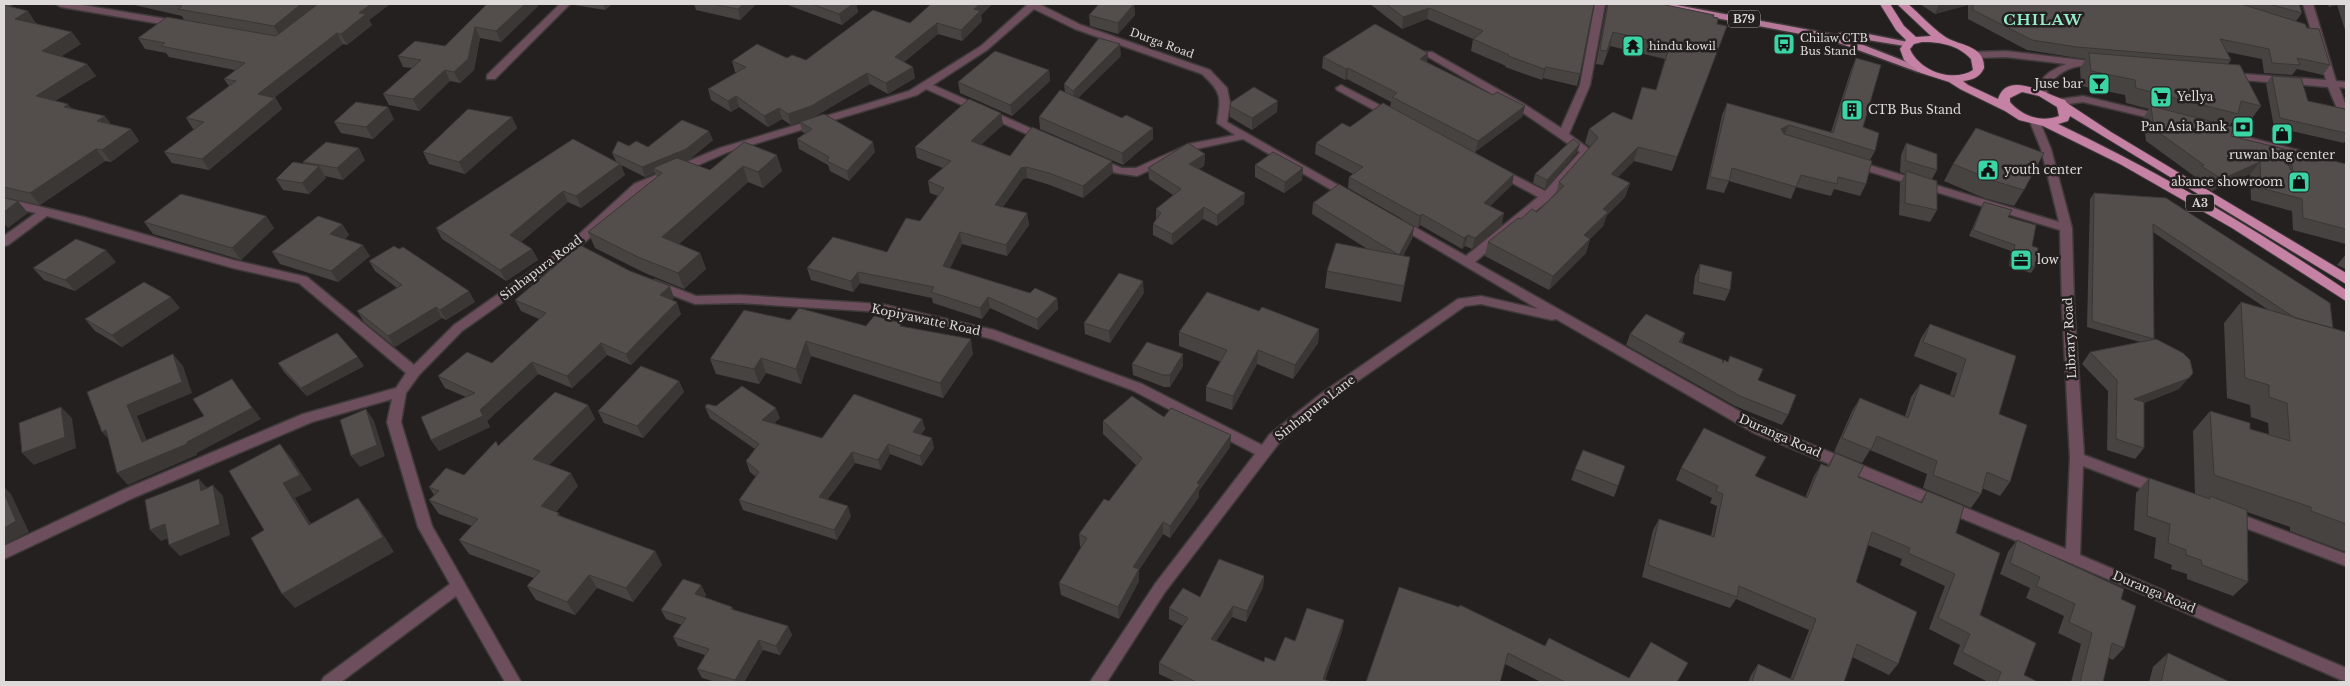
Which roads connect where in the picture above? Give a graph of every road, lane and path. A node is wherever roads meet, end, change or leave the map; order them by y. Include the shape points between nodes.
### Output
1 (60, 4) edge
2 (565, 4) edge
3 (1033, 4) edge
4 (1600, 4) edge
5 (1657, 4) edge
6 (1885, 4) edge
7 (1902, 4) edge
8 (2308, 4) edge
9 (186, 25) edge
10 (1830, 36) junction
11 (1942, 40) junction
12 (1911, 43) junction
13 (1428, 54) edge
14 (1973, 55) junction
15 (2077, 63) junction
16 (2106, 66) edge
17 (1922, 70) junction
18 (2214, 75) edge
19 (491, 77) dead end
20 (1951, 78) junction
21 (2332, 84) junction
22 (926, 85) junction
23 (2346, 85) edge
24 (1341, 88) dead end
25 (2042, 93) junction
26 (2061, 102) junction
27 (2008, 108) junction
28 (2346, 118) edge
29 (1401, 120) edge
30 (2175, 121) edge
31 (2040, 122) junction
32 (2202, 128) edge
33 (1563, 135) junction
34 (1244, 136) junction
35 (1058, 144) edge
36 (1085, 156) edge
37 (1839, 159) edge
38 (2319, 159) edge
39 (1486, 165) edge
40 (1546, 196) junction
41 (1360, 201) edge
42 (4, 202) edge
43 (45, 212) junction
44 (1385, 215) edge
45 (2066, 228) junction
46 (4, 242) edge
47 (1468, 261) junction
48 (640, 278) edge
49 (2346, 279) edge
50 (2346, 296) edge
51 (1571, 321) junction
52 (414, 372) junction
53 (400, 392) junction
54 (1264, 452) junction
55 (2077, 458) junction
56 (2170, 494) edge
57 (2216, 511) edge
58 (4, 554) edge
59 (2073, 558) junction
60 (2346, 560) edge
61 (458, 586) junction
62 (2346, 675) edge
63 (329, 682) edge
64 (513, 682) edge
65 (1098, 682) edge

1 - 9 street
2 - 19 street
3 - 22 street, Sinhapura Road via 984,48
3 - 34 street, Durga Road via 1078,26 1206,72 1222,88 1225,103 1222,122
4 - 33 street via 1585,85
5 - 10 main road, B79
6 - 12 highway
7 - 11 highway
8 - 21 street via 2313,33
10 - 12 main road, B79
10 - 17 main road, B79
11 - 12 highway
11 - 14 highway
12 - 17 highway via 1906,54
13 - 33 street via 1520,106
14 - 15 street via 2006,54
14 - 20 highway via 1978,61 1977,72 1971,76
15 - 16 street
15 - 25 street via 2046,78
17 - 20 highway
18 - 21 street
20 - 27 highway via 1964,88
21 - 23 street
21 - 28 street
22 - 35 street
22 - 52 street, Sinhapura Road via 886,102 724,150 638,187 579,247 458,328
24 - 29 street
25 - 26 highway
25 - 27 highway via 2023,89 2007,92 2004,102
26 - 30 street via 2083,99
26 - 31 highway via 2064,118 2057,122
26 - 49 highway, A3 via 2116,140
27 - 31 highway via 2015,114
31 - 45 street, Library Road
31 - 50 highway, A3 via 2138,167 2231,221
32 - 38 street
33 - 40 street via 1587,151
34 - 36 street via 1193,146 1137,172 1120,171
34 - 41 street
37 - 45 street
39 - 40 street
40 - 47 street
42 - 43 street
43 - 46 street
43 - 52 street via 303,280
44 - 47 street, Duranga Road
45 - 55 street, Library Road
47 - 51 street, Duranga Road
48 - 54 street, Kopiyawatte Road via 695,300 740,299 881,308 994,335 1137,387
51 - 54 street, Sinhapura Lane via 1481,300 1462,302 1327,396 1274,439
51 - 59 street, Duranga Road via 1760,429
52 - 53 street, Sinhapura Road
53 - 58 street via 308,418 128,494
53 - 61 street, Sinhapura Road via 394,422 425,528
54 - 65 street, Sinhapura Lane via 1160,588
55 - 56 street
55 - 59 street, Library Road
57 - 60 street
59 - 62 street, Duranga Road
61 - 63 street
61 - 64 street, Sinhapura Road

